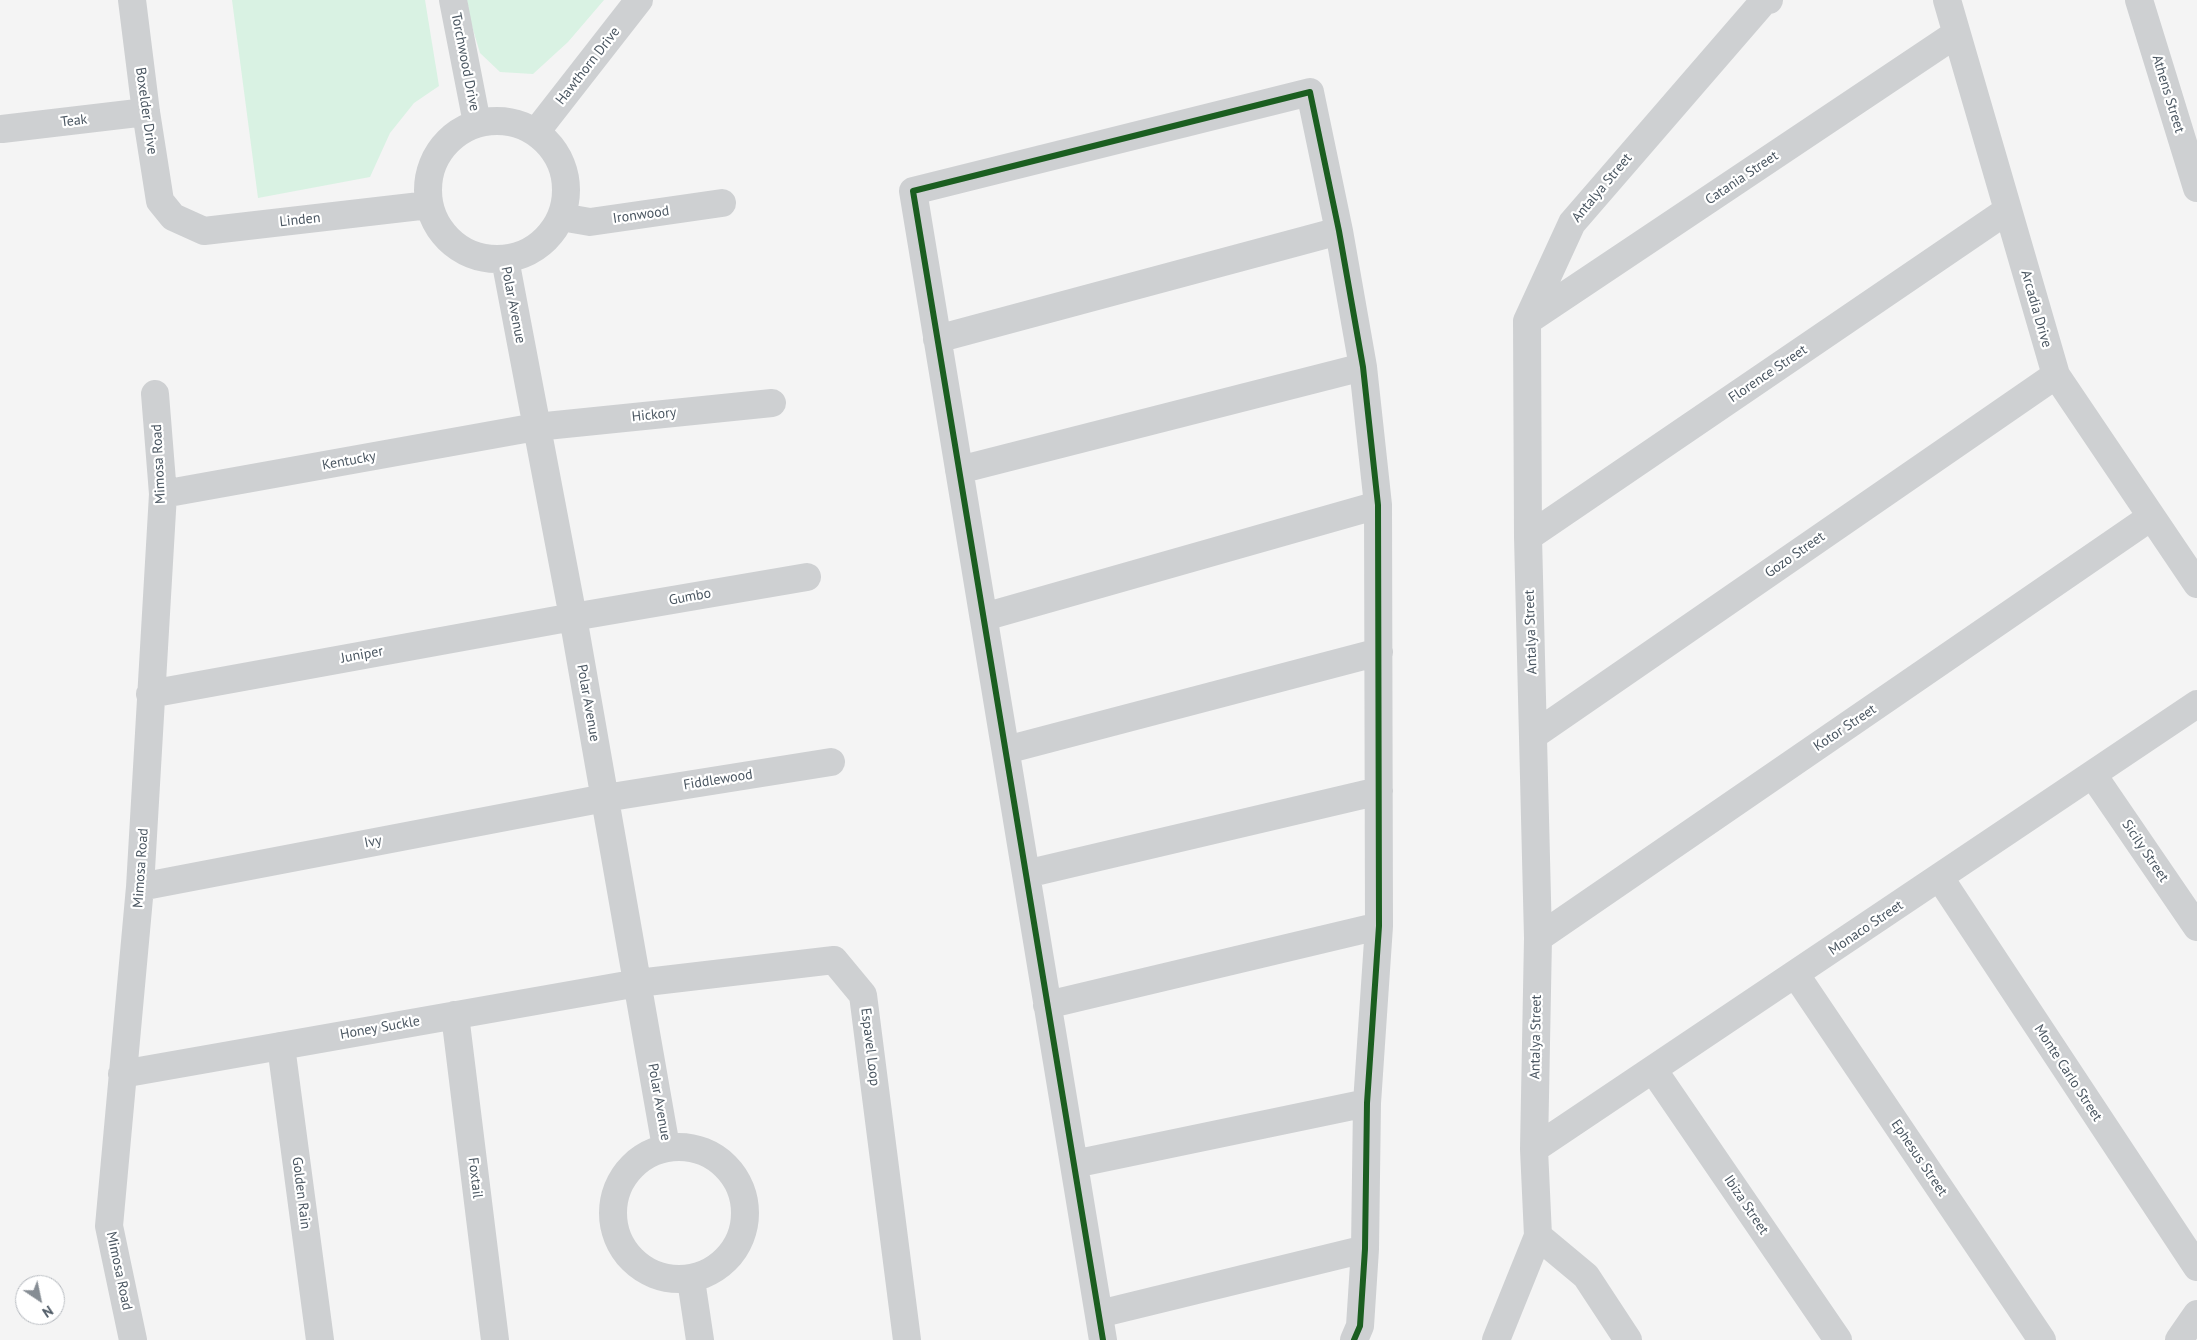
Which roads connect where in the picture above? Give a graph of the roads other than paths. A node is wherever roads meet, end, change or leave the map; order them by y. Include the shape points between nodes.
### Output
1 (132, 0) edge
2 (453, 0) edge
3 (639, 0) edge
4 (1769, 0) edge
5 (1947, 0) edge
6 (2140, 0) edge
7 (1956, 34) junction
8 (146, 112) junction
9 (477, 123) junction
10 (2, 129) dead end
11 (536, 132) junction
12 (2197, 188) edge
13 (722, 203) dead end
14 (429, 205) junction
15 (2008, 210) junction
16 (173, 217) joint
17 (561, 217) junction
18 (1339, 231) junction
19 (505, 259) junction
20 (1527, 321) junction
21 (937, 339) junction
22 (1363, 367) junction
23 (2056, 375) junction
24 (155, 394) dead end
25 (772, 403) dead end
26 (536, 427) junction
27 (959, 470) junction
28 (163, 494) junction
29 (1378, 505) junction
30 (2152, 517) junction
31 (1528, 537) junction
32 (807, 577) dead end
33 (2197, 584) edge
34 (573, 617) junction
35 (984, 617) junction
36 (1379, 652) junction
37 (150, 694) junction
38 (2197, 704) edge
39 (1534, 735) junction
40 (1006, 750) junction
41 (831, 762) dead end
42 (2093, 775) junction
43 (1379, 791) junction
44 (605, 798) junction
45 (1026, 874) junction
46 (1940, 878) junction
47 (140, 887) junction
48 (1379, 926) junction
49 (2197, 927) edge
50 (1538, 938) junction
51 (1796, 975) junction
52 (638, 983) junction
53 (1048, 1005) junction
54 (455, 1015) junction
55 (281, 1046) junction
56 (1654, 1071) junction
57 (122, 1074) junction
58 (1367, 1103) junction
59 (666, 1147) junction
60 (1534, 1149) junction
61 (1074, 1164) junction
62 (1538, 1236) junction
63 (1365, 1249) junction
64 (2197, 1267) edge
65 (691, 1280) junction
66 (2197, 1314) edge
67 (1101, 1327) edge
68 (133, 1340) edge
69 (320, 1340) edge
70 (495, 1340) edge
71 (700, 1340) edge
72 (906, 1340) edge
73 (1354, 1340) edge
74 (1496, 1340) edge
75 (1628, 1340) edge
76 (1838, 1340) edge
77 (2042, 1340) edge
78 (2179, 1340) edge

1 - 8 street, Boxelder Drive
2 - 9 street, Torchwood Drive
3 - 11 street, Hawthorn Drive
4 - 20 street, Antalya Street via 1764,1 1572,223
5 - 7 street, Arcadia Drive
6 - 12 street, Athens Street
7 - 15 street, Arcadia Drive
7 - 20 street, Catania Street
8 - 10 street, Teak
8 - 16 street, Boxelder Drive via 160,201
9 - 11 street via 507,121
9 - 14 street via 454,135 437,155 428,180
11 - 17 street via 554,149 564,171 566,194
13 - 17 street, Ironwood via 590,222
14 - 16 street, Linden via 204,231
14 - 19 street via 439,228 457,247 480,258
15 - 23 street, Arcadia Drive
15 - 31 street, Florence Street
17 - 19 street via 547,237 528,252
18 - 21 street
18 - 21 street via 1310,92 913,191
18 - 22 street
19 - 26 street, Polar Avenue
20 - 31 street, Antalya Street
21 - 27 street
22 - 27 street
22 - 29 street
23 - 30 street, Arcadia Drive
23 - 39 street, Gozo Street
24 - 28 street, Mimosa Road
25 - 26 street, Hickory
26 - 28 street, Kentucky
26 - 34 street, Polar Avenue
27 - 35 street
28 - 37 street, Mimosa Road
29 - 35 street
29 - 36 street
30 - 33 street, Arcadia Drive
30 - 50 street, Kotor Street
31 - 39 street, Antalya Street
32 - 34 street, Gumbo
34 - 37 street, Juniper
34 - 44 street, Polar Avenue
35 - 40 street
36 - 40 street
36 - 43 street
37 - 47 street, Mimosa Road
38 - 42 street, Monaco Street
39 - 50 street, Antalya Street
40 - 45 street
41 - 44 street, Fiddlewood
42 - 46 street, Monaco Street
42 - 49 street, Sicily Street
43 - 45 street
43 - 48 street
44 - 47 street, Ivy
44 - 52 street, Polar Avenue
45 - 53 street
46 - 51 street, Monaco Street
46 - 64 street, Monte Carlo Street
47 - 57 street, Mimosa Road
48 - 53 street
48 - 58 street
50 - 60 street, Antalya Street
51 - 56 street, Monaco Street
51 - 77 street, Ephesus Street
52 - 54 street, Honey Suckle
52 - 59 street, Polar Avenue
52 - 72 street, Espavel Loop via 834,960 863,994
53 - 61 street
54 - 55 street, Honey Suckle
54 - 70 street, Foxtail
55 - 57 street, Honey Suckle
55 - 69 street, Golden Rain
56 - 60 street, Monaco Street
56 - 76 street, Ibiza Street
57 - 68 street, Mimosa Road via 109,1226
58 - 61 street
58 - 63 street
59 - 65 street via 642,1157 623,1176 613,1200 613,1226 622,1250 641,1269 665,1279
59 - 65 street via 693,1147 717,1157 735,1176 745,1200 745,1227 734,1250 715,1269
60 - 62 street, Antalya Street
61 - 67 street
62 - 74 street, Antalya Street
62 - 75 street via 1586,1276
63 - 67 street
63 - 73 street via 1360,1326
65 - 71 street
66 - 78 street

